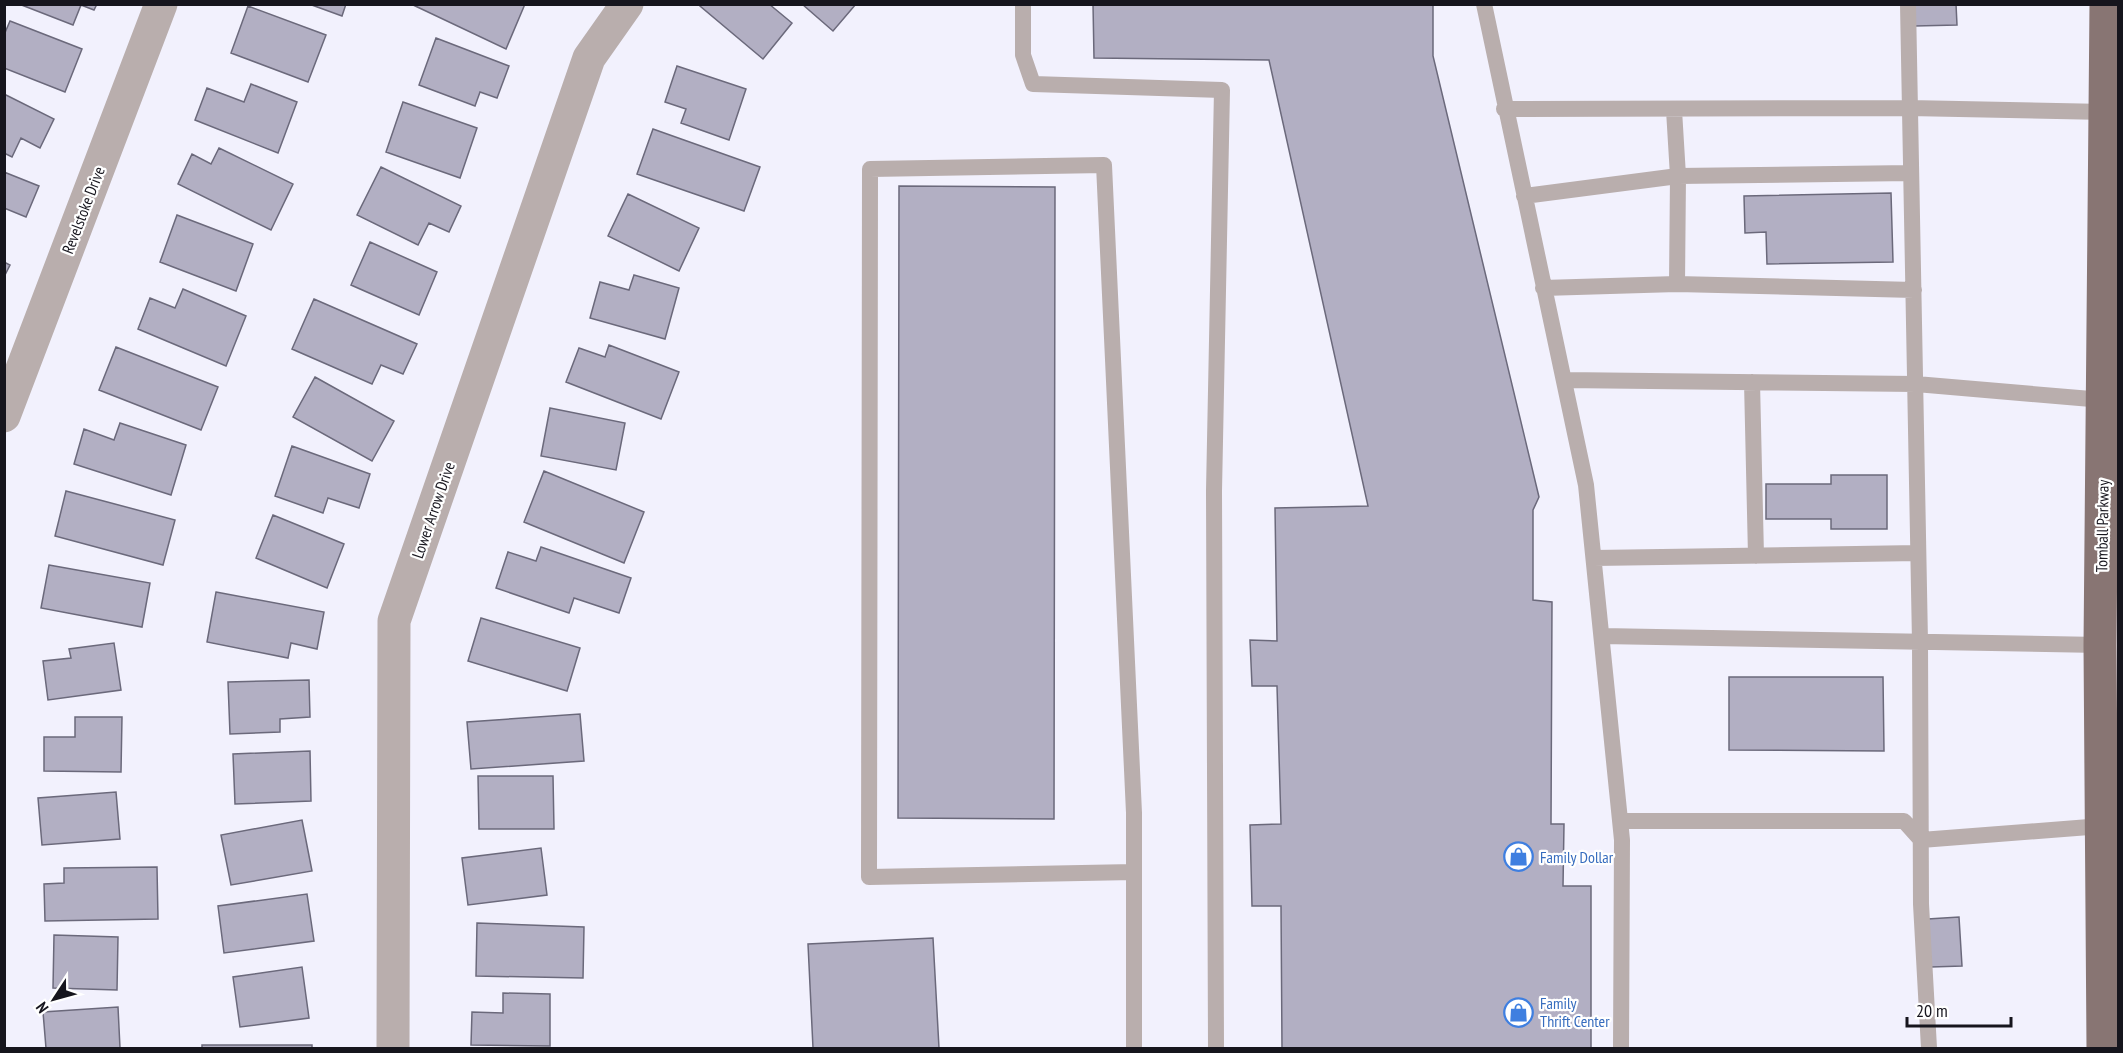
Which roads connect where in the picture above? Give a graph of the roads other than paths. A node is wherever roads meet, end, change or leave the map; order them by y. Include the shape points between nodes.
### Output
1 (161, 4) edge
2 (627, 4) edge
3 (1023, 4) edge
4 (1484, 4) edge
5 (1908, 4) edge
6 (2106, 4) edge
7 (1909, 108) junction
8 (1504, 109) junction
9 (1674, 110) junction
10 (2106, 112) junction
11 (1911, 173) junction
12 (1678, 176) junction
13 (1524, 196) junction
14 (1677, 284) junction
15 (1544, 288) junction
16 (1914, 290) junction
17 (1564, 380) junction
18 (1752, 382) junction
19 (1916, 384) junction
20 (2103, 400) junction
21 (4, 416) edge
22 (1918, 553) junction
23 (1756, 556) junction
24 (1594, 558) junction
25 (1602, 636) junction
26 (1920, 642) junction
27 (2100, 645) junction
28 (1620, 821) junction
29 (2102, 826) junction
30 (1921, 840) junction
31 (1134, 872) junction
32 (393, 1048) edge
33 (1134, 1048) edge
34 (1216, 1048) edge
35 (1621, 1048) edge
36 (1929, 1048) edge
37 (2103, 1048) edge

1 - 21 street, Revelstoke Drive
2 - 32 street, Lower Arrow Drive via 590,57 394,621
3 - 34 lane via 1023,55 1033,84 1222,90 1214,491
4 - 8 lane
5 - 7 lane
6 - 10 main road, Tomball Parkway
7 - 9 lane
7 - 10 lane
7 - 11 lane
8 - 9 lane
8 - 13 lane
9 - 12 lane
10 - 20 main road, Tomball Parkway
11 - 12 lane
11 - 16 lane
12 - 13 lane
12 - 14 lane
13 - 15 lane
14 - 15 lane
14 - 16 lane
15 - 17 lane
16 - 19 lane
17 - 18 lane
17 - 24 lane via 1586,485
18 - 19 lane
18 - 23 lane
19 - 20 lane
19 - 22 lane
20 - 27 main road, Tomball Parkway
22 - 23 lane
22 - 26 lane
23 - 24 lane
24 - 25 lane
25 - 26 lane
25 - 28 lane
26 - 27 lane
26 - 30 lane
27 - 29 main road, Tomball Parkway
28 - 30 lane via 1904,820
28 - 35 lane
29 - 30 lane
29 - 37 main road, Tomball Parkway
30 - 36 lane
31 - 31 lane via 1104,165 870,170 868,878
31 - 33 lane

